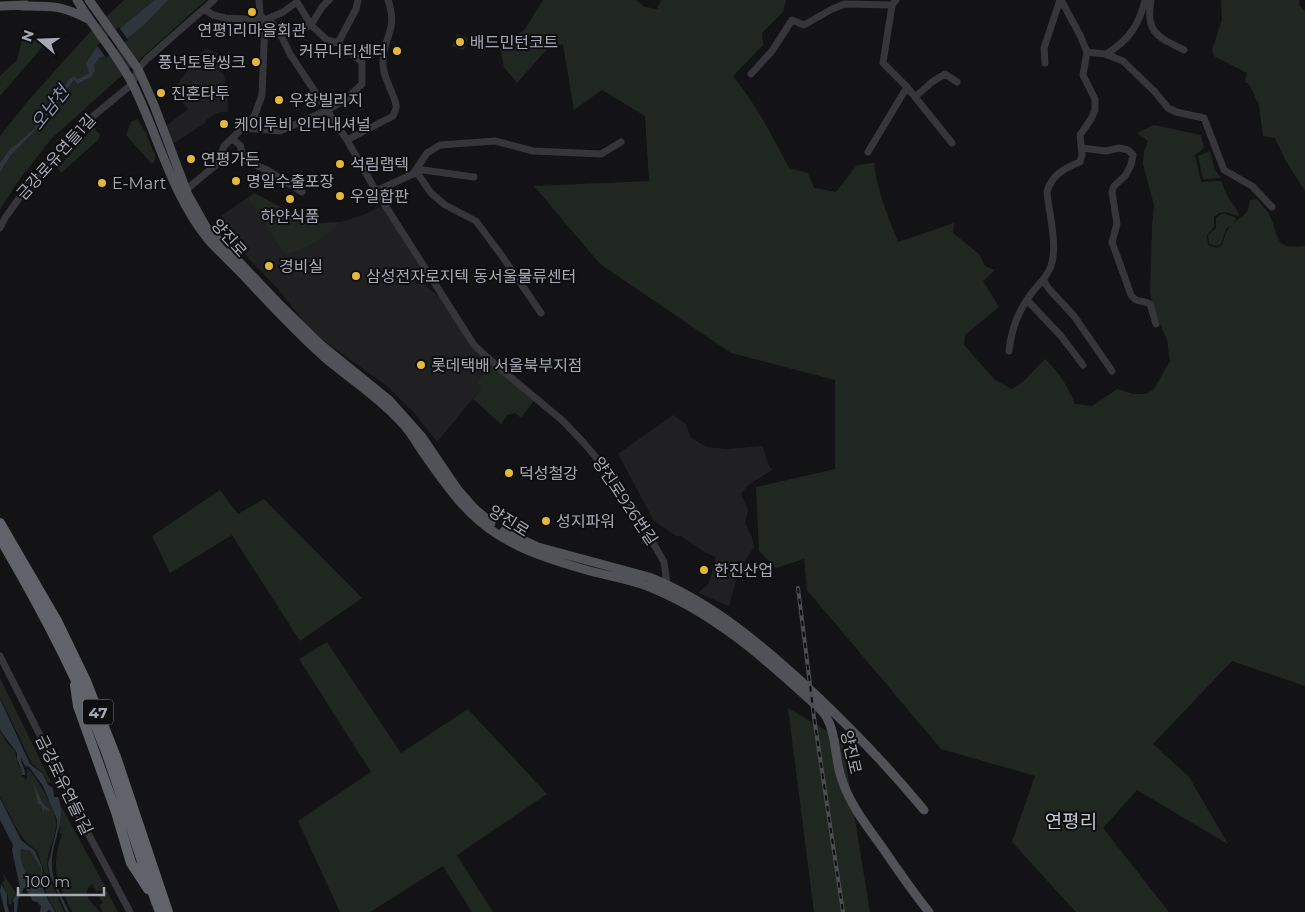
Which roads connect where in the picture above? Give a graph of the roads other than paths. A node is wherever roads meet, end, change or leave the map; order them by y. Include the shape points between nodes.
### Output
1 (51, 0) edge
2 (77, 0) edge
3 (89, 0) edge
4 (100, 0) edge
5 (214, 0) edge
6 (259, 0) edge
7 (329, 0) edge
8 (358, 0) edge
9 (388, 0) edge
10 (1060, 0) edge
11 (1145, 0) edge
12 (1151, 0) edge
13 (894, 2) edge
14 (0, 6) edge
15 (22, 6) junction
16 (204, 9) junction
17 (98, 12) junction
18 (88, 19) junction
19 (265, 20) junction
20 (311, 26) junction
21 (278, 29) junction
22 (338, 42) junction
23 (1184, 50) dead end
24 (1087, 52) junction
25 (1107, 54) junction
26 (1046, 63) dead end
27 (138, 69) junction
28 (751, 74) dead end
29 (957, 82) dead end
30 (132, 84) junction
31 (907, 87) junction
32 (914, 97) junction
33 (328, 110) junction
34 (244, 128) junction
35 (232, 139) junction
36 (347, 140) junction
37 (621, 142) dead end
38 (952, 143) dead end
39 (1082, 148) junction
40 (868, 152) dead end
41 (413, 174) junction
42 (474, 177) dead end
43 (186, 190) junction
44 (302, 192) dead end
45 (376, 192) junction
46 (1272, 207) dead end
47 (0, 228) edge
48 (1044, 281) junction
49 (1027, 300) junction
50 (541, 313) dead end
51 (1156, 324) dead end
52 (1008, 351) dead end
53 (1083, 365) dead end
54 (1112, 371) dead end
55 (0, 524) edge
56 (0, 538) edge
57 (666, 584) junction
58 (665, 594) junction
59 (0, 656) edge
60 (831, 710) junction
61 (924, 810) dead end
62 (130, 912) edge
63 (160, 912) edge
64 (168, 912) edge
65 (929, 912) edge
66 (937, 912) edge

1 - 15 main road
2 - 18 main road
3 - 17 main road
4 - 17 main road
5 - 16 street
6 - 19 street via 260,15
7 - 20 street
8 - 22 street
9 - 36 street via 392,28 383,52 383,68 397,106 394,116
10 - 24 street
10 - 26 street via 1044,48
11 - 25 street via 1134,31
12 - 23 street via 1150,22 1157,36
13 - 28 street via 845,4 804,25 792,20 772,51
13 - 31 street via 884,63
14 - 15 main road
15 - 18 main road via 55,6
16 - 19 street via 225,18
16 - 27 street
17 - 27 main road, 양진로
18 - 30 main road, 양진로
19 - 20 street via 297,2
19 - 21 street, 양진로926번길
19 - 34 street via 262,96 254,117
20 - 21 street via 298,31
20 - 22 street via 327,40
21 - 33 street, 양진로926번길 via 290,54
22 - 33 street via 362,62 362,84
24 - 25 street
24 - 39 street via 1083,75 1095,99 1095,110 1080,135
25 - 46 street via 1123,61 1168,108 1204,118 1224,170 1252,186
27 - 30 street, 금강로유연들1길
27 - 43 main road, 양진로
29 - 32 street via 945,74
30 - 47 street, 금강로유연들1길 via 80,126 20,197
30 - 58 main road, 양진로 via 181,198 207,238 322,355 404,426 462,505 511,543 590,571 634,581
31 - 32 street
31 - 40 street
32 - 38 street
33 - 34 street via 280,132
33 - 36 street, 양진로926번길
34 - 35 street
35 - 43 street via 224,146 218,163
35 - 44 street via 240,146 244,160
36 - 45 street, 양진로926번길
37 - 41 street via 602,154 532,151 496,141 440,145 427,153
39 - 48 street via 1080,162 1066,168 1049,183 1047,192 1054,250
39 - 51 street via 1106,151 1119,148 1133,155 1125,176 1112,192 1117,224 1112,242 1130,295 1134,300 1150,304
41 - 42 street via 423,170
41 - 45 street
41 - 50 street via 418,174 431,193 445,205 476,221
43 - 57 main road, 양진로 via 206,227 320,344 389,400 422,436 458,490 491,523 538,547
45 - 57 street, 양진로926번길 via 474,345 563,421 612,476 664,562
48 - 49 street
48 - 54 street via 1074,316
49 - 52 street via 1014,323
49 - 53 street
55 - 64 highway, 47 via 57,621 86,681 116,757
56 - 63 highway, 47 via 74,674 106,751
57 - 58 street, 양진로926번길
57 - 60 main road, 양진로 via 708,606 759,644
58 - 65 main road, 양진로 via 736,636 824,712 832,730 847,795
59 - 62 street, 금강로유연들1길
60 - 61 main road, 양진로 via 889,768
60 - 66 main road, 양진로 via 852,791

